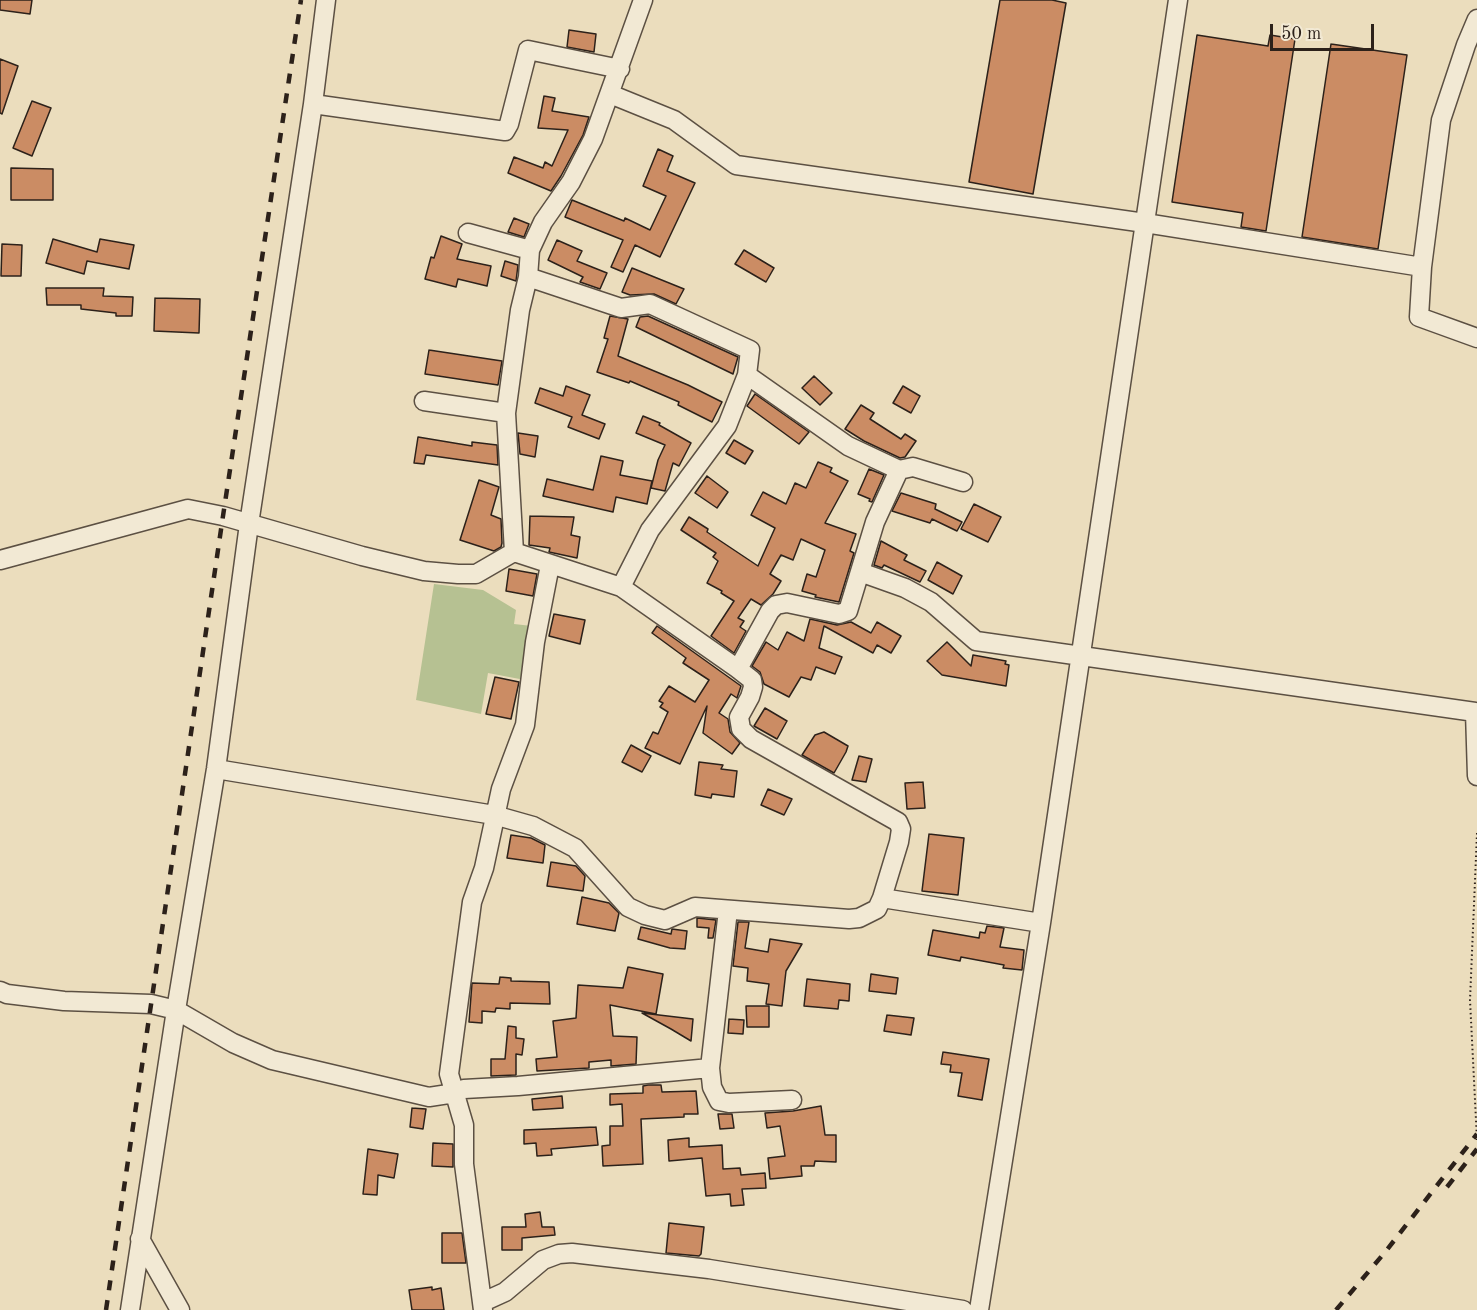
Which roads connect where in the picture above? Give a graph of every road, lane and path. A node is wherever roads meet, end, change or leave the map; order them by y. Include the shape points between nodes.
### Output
1 (326, 0) edge
2 (643, 0) edge
3 (1178, 0) edge
4 (1477, 19) edge
5 (620, 69) junction
6 (610, 94) junction
7 (313, 105) junction
8 (1145, 223) junction
9 (468, 233) dead end
10 (530, 250) junction
11 (1422, 267) junction
12 (528, 277) junction
13 (1477, 338) edge
14 (747, 375) junction
15 (424, 401) dead end
16 (506, 413) junction
17 (899, 470) junction
18 (963, 482) dead end
19 (249, 524) junction
20 (514, 552) junction
21 (0, 560) edge
22 (550, 565) junction
23 (860, 572) junction
24 (621, 587) junction
25 (1080, 656) junction
26 (738, 669) junction
27 (216, 769) junction
28 (1477, 776) edge
29 (494, 815) junction
30 (1477, 833) edge
31 (882, 898) junction
32 (728, 910) junction
33 (1041, 923) junction
34 (0, 991) edge
35 (176, 1010) junction
36 (710, 1068) junction
37 (455, 1093) junction
38 (792, 1101) dead end
39 (1477, 1140) edge
40 (140, 1239) junction
41 (483, 1306) edge
42 (130, 1310) edge
43 (180, 1310) edge
44 (963, 1310) edge
45 (979, 1310) edge

1 - 7 street
2 - 5 street
3 - 8 street
4 - 11 street via 1441,120
5 - 6 street
5 - 7 street via 528,50 505,131
6 - 8 street via 674,120 736,165
6 - 10 street via 571,182 543,222
7 - 19 street
8 - 11 street
8 - 25 street
9 - 10 street
10 - 12 street
11 - 13 street via 1419,317
12 - 14 street via 621,308 650,304 750,350
12 - 16 street
14 - 17 street via 848,446
14 - 24 street via 727,426 650,530
15 - 16 street
16 - 20 street
17 - 18 street via 913,466
17 - 23 street
19 - 20 street via 424,571 476,574
19 - 21 street via 188,508
19 - 27 street
20 - 22 street
22 - 24 street
22 - 29 street via 525,725
23 - 25 street via 931,602 976,641
23 - 26 street via 845,614 787,603 776,605
24 - 26 street
25 - 28 street via 1475,712
25 - 33 street
26 - 31 street via 752,680 753,687 739,717 741,729 751,739 898,822 899,842
27 - 29 street
27 - 35 street
29 - 32 street via 533,826 576,848 628,907 645,915 665,920 695,907
29 - 37 street via 468,927 449,1074
30 - 39 path via 1470,1000
31 - 32 street via 877,909 849,919
31 - 33 street
32 - 36 street
33 - 45 street
34 - 35 street via 64,1000 151,1004
35 - 37 street via 272,1060 429,1097
35 - 40 street
36 - 37 street via 464,1089
36 - 38 street via 712,1087 719,1101
37 - 41 street via 464,1125 464,1164
40 - 42 street
40 - 43 street
41 - 44 street via 543,1260 572,1253 709,1269

